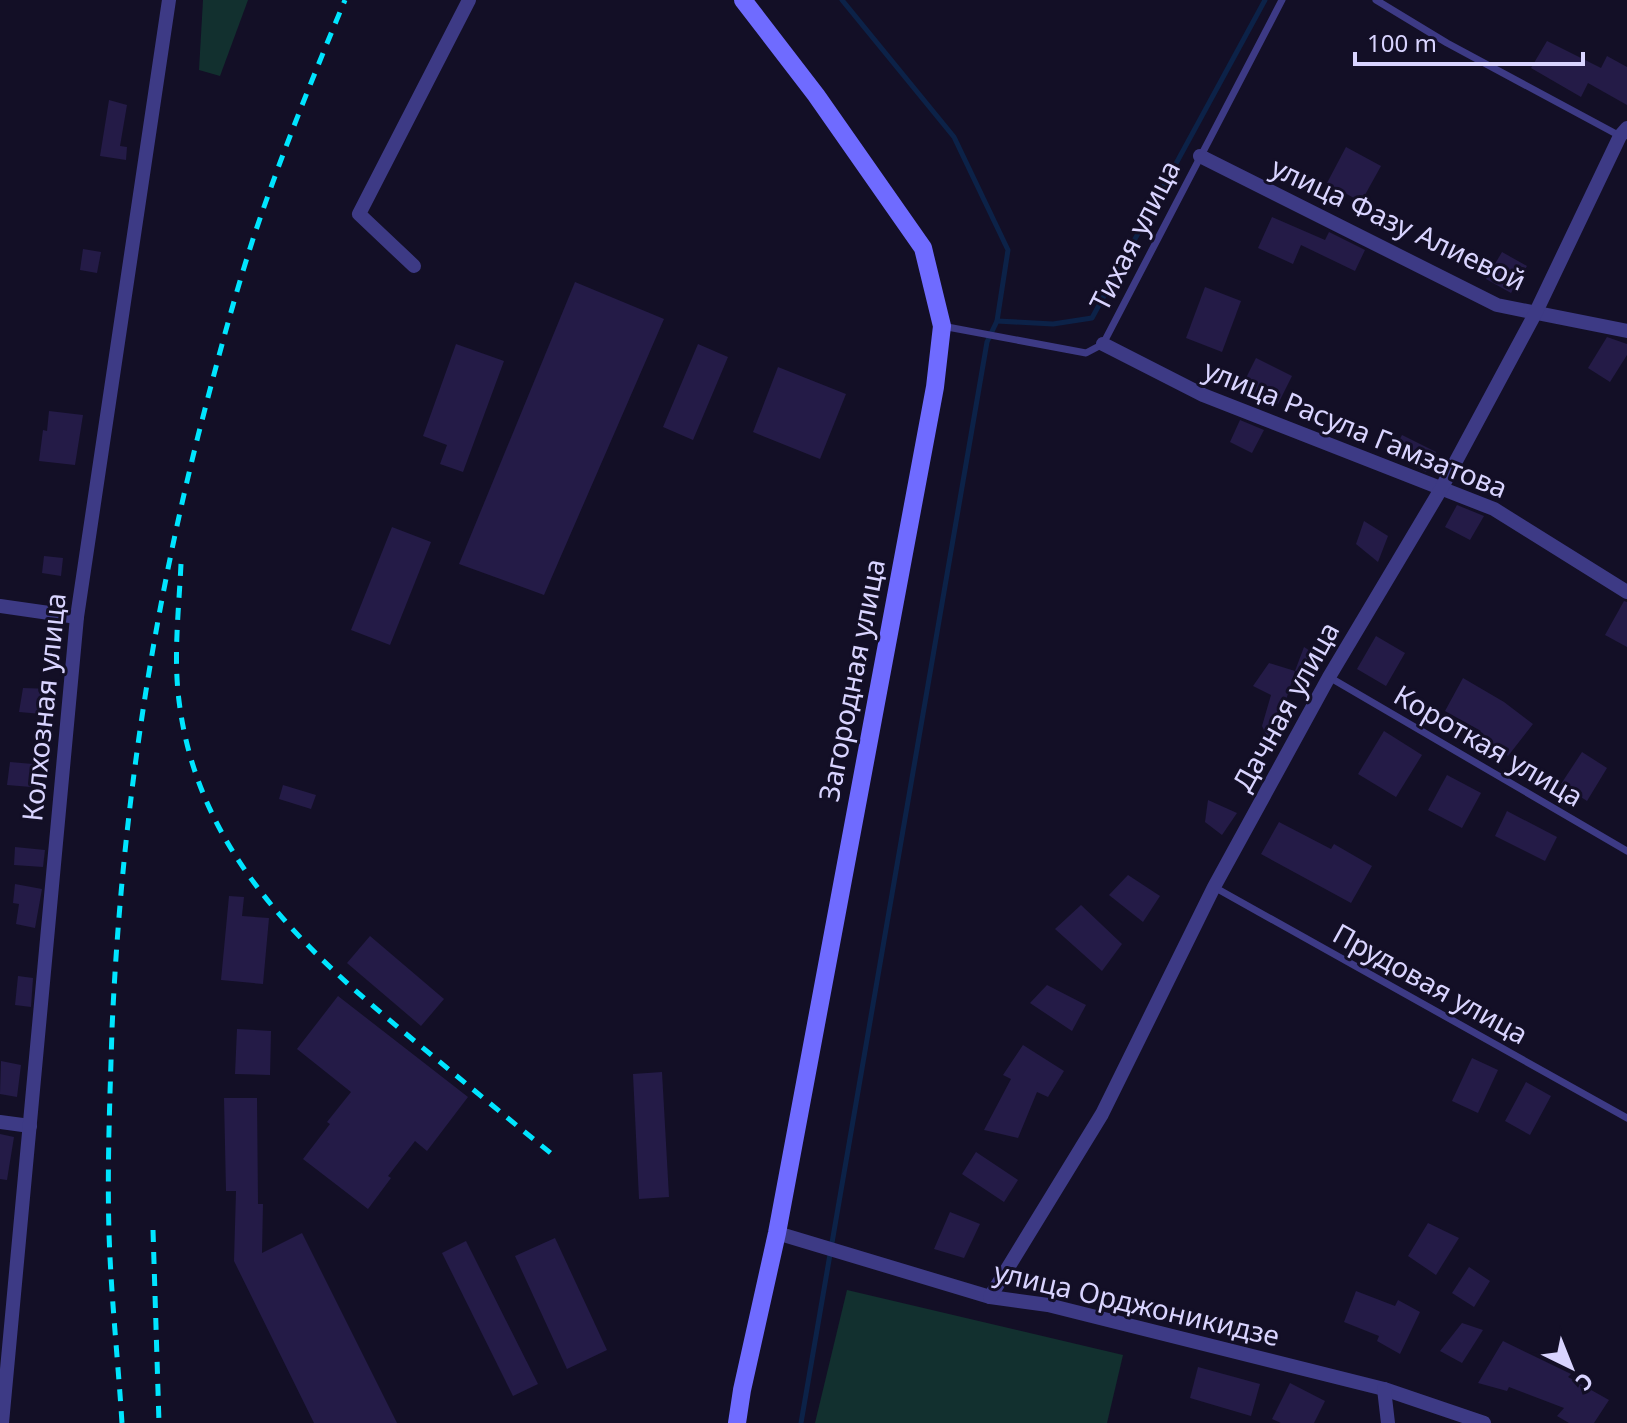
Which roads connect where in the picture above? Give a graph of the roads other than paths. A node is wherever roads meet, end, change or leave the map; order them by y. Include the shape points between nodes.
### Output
1 (169, 0) edge
2 (469, 0) edge
3 (743, 0) edge
4 (1282, 0) edge
5 (1376, 0) edge
6 (1623, 132) edge
7 (1200, 156) junction
8 (414, 266) dead end
9 (1535, 314) junction
10 (942, 326) junction
11 (1627, 331) edge
12 (1103, 344) junction
13 (1441, 489) junction
14 (1627, 592) edge
15 (0, 606) edge
16 (77, 617) junction
17 (1329, 677) junction
18 (1627, 851) edge
19 (1214, 887) junction
20 (1627, 1118) edge
21 (0, 1122) edge
22 (30, 1126) junction
23 (777, 1233) junction
24 (990, 1297) junction
25 (1384, 1389) junction
26 (2, 1423) edge
27 (737, 1423) edge
28 (1388, 1423) edge
29 (1484, 1423) edge

1 - 16 street, Колхозная улица
2 - 8 street via 359,214
3 - 10 main road, Загородная улица via 923,248
4 - 7 lane, Тихая улица
5 - 6 lane via 1447,43
6 - 9 street, Дачная улица
7 - 9 street, улица Фазу Алиевой via 1497,305
7 - 12 lane, Тихая улица
9 - 11 street, улица Фазу Алиевой
9 - 13 street, Дачная улица
10 - 12 lane, Тихая улица via 1086,353
10 - 23 main road, Загородная улица via 935,387
12 - 13 street, улица Расула Гамзатова via 1203,395
13 - 14 street, улица Расула Гамзатова via 1494,509
13 - 17 street, Дачная улица
15 - 16 street
16 - 22 street, Колхозная улица
17 - 18 lane, Короткая улица
17 - 19 street, Дачная улица
19 - 20 lane, Прудовая улица
19 - 24 street, Дачная улица via 1102,1114
21 - 22 street
22 - 26 street, Колхозная улица
23 - 24 street, улица Орджоникидзе
23 - 27 main road, Загородная улица
24 - 25 street, улица Орджоникидзе via 1048,1305
25 - 28 street
25 - 29 street, улица Орджоникидзе

